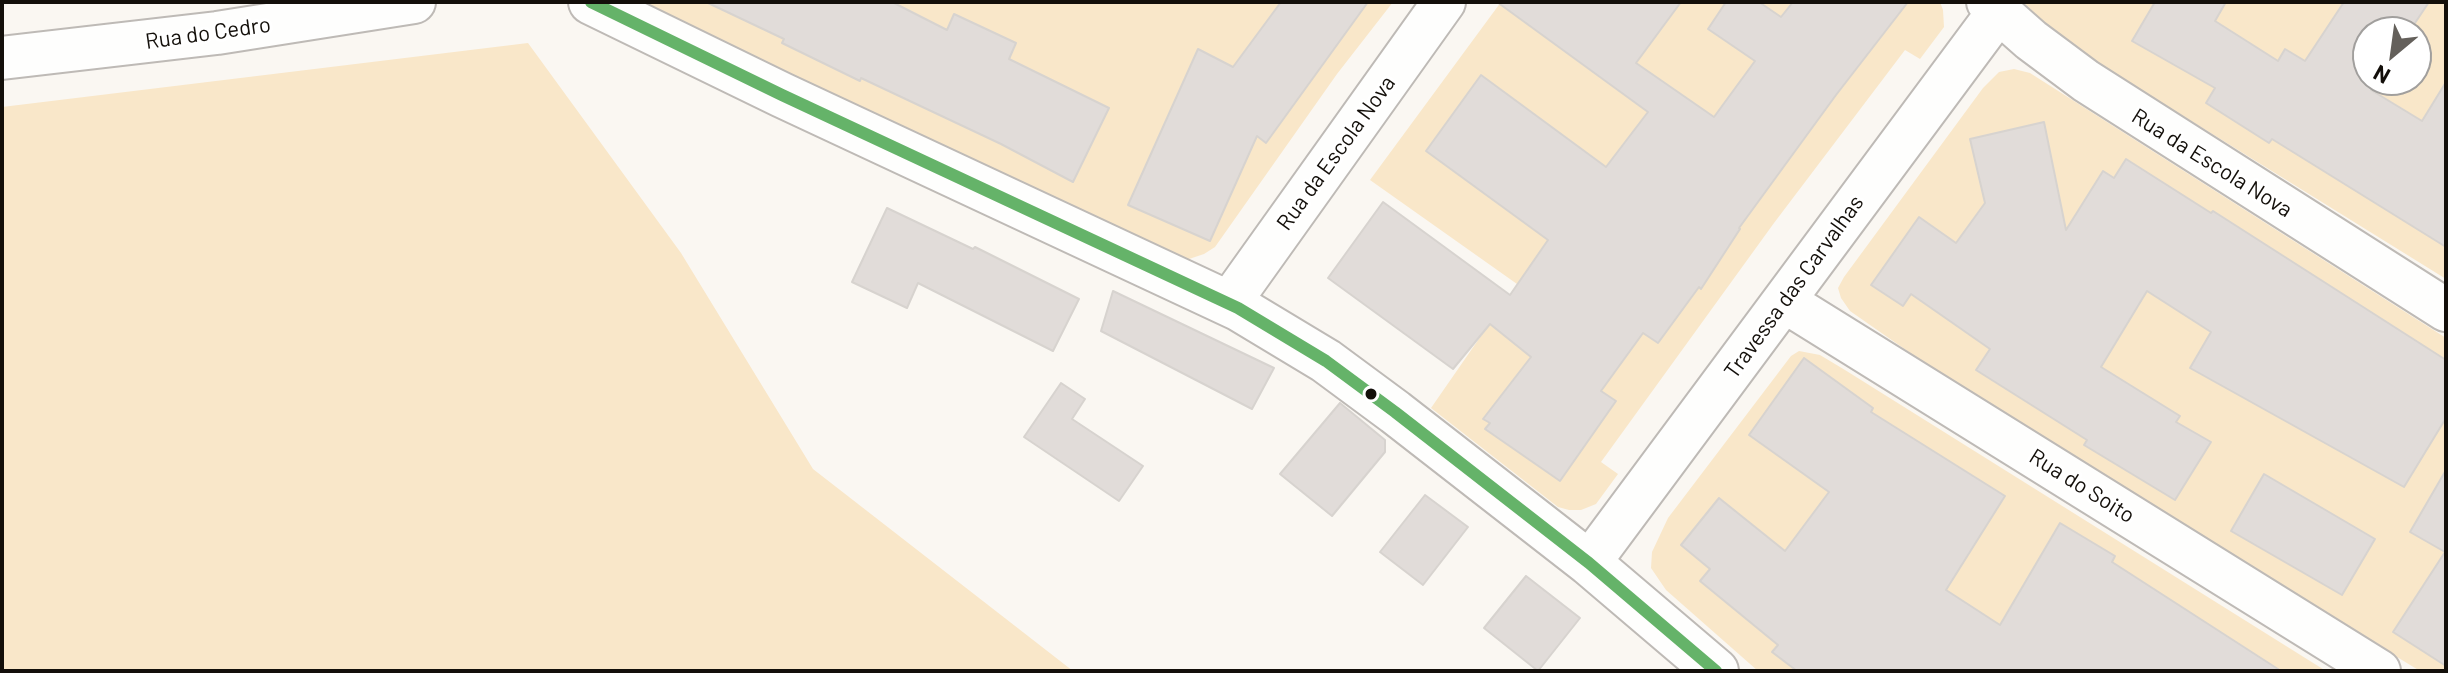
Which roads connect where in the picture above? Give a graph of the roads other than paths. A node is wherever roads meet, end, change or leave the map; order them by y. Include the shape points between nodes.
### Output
1 (414, 2) edge
2 (591, 2) edge
3 (1444, 2) edge
4 (1994, 7) edge
5 (2, 58) edge
6 (1784, 301) junction
7 (1229, 303) junction
8 (2446, 310) edge
9 (1589, 563) junction
10 (1716, 671) edge
11 (2379, 671) edge

1 - 5 street, Rua do Cedro via 217,33
2 - 7 street
3 - 7 street, Rua da Escola Nova
4 - 6 street, Travessa das Carvalhas
4 - 8 street, Rua da Escola Nova via 2098,90
6 - 9 street, Travessa das Carvalhas
6 - 11 street, Rua do Soito
7 - 9 street via 1326,361
9 - 10 street

